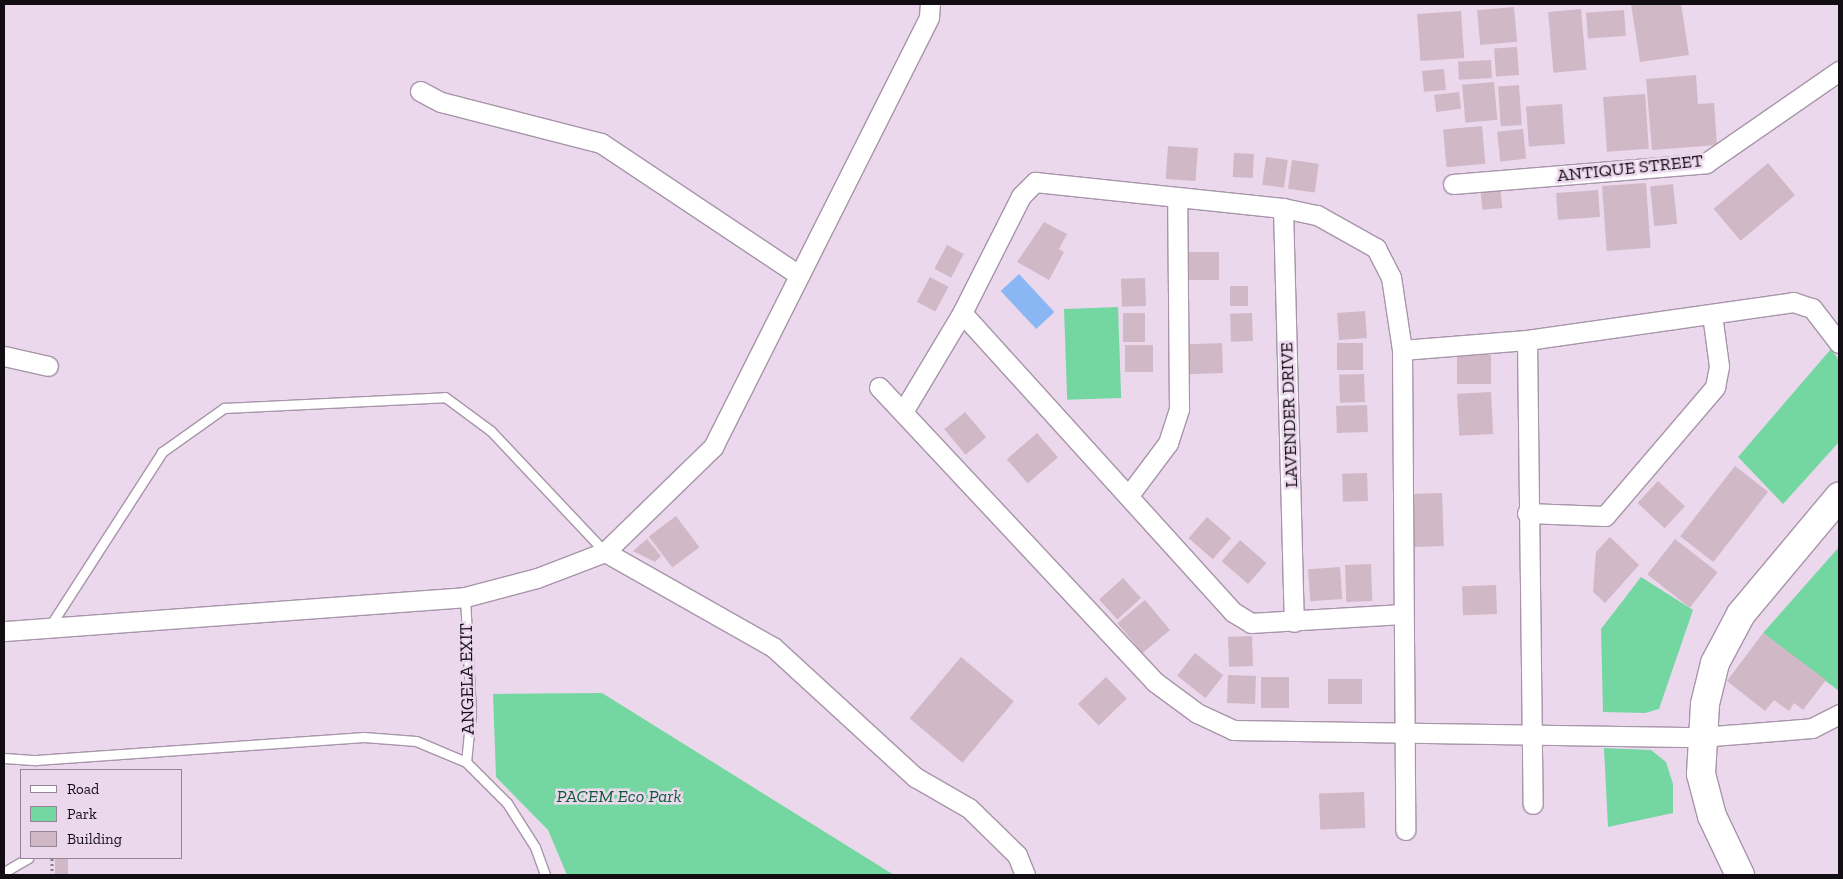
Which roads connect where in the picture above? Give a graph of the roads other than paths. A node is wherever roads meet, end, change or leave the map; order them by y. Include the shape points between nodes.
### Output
1 (929, 4) edge
2 (1839, 71) edge
3 (420, 91) dead end
4 (1452, 184) dead end
5 (1177, 200) junction
6 (1283, 208) junction
7 (799, 275) junction
8 (962, 313) junction
9 (1712, 314) junction
10 (1527, 340) junction
11 (1839, 342) edge
12 (1402, 350) junction
13 (4, 356) edge
14 (48, 366) dead end
15 (879, 386) dead end
16 (904, 410) junction
17 (1129, 495) junction
18 (1839, 497) edge
19 (1526, 513) junction
20 (605, 552) junction
21 (465, 596) junction
22 (1402, 614) junction
23 (1294, 622) junction
24 (50, 627) junction
25 (4, 631) edge
26 (1839, 714) edge
27 (1404, 731) junction
28 (1531, 732) junction
29 (1701, 737) junction
30 (4, 758) edge
31 (36, 760) junction
32 (466, 762) junction
33 (37, 769) edge
34 (1533, 804) dead end
35 (1405, 830) dead end
36 (26, 859) edge
37 (4, 872) edge
38 (545, 875) edge
39 (1025, 875) edge
40 (1740, 875) edge

1 - 7 street via 929,17
2 - 4 street, ANTIQUE STREET via 1706,163
3 - 7 street via 441,102 601,143
5 - 6 street
5 - 8 street via 1035,182 1021,196
5 - 17 street via 1179,409 1168,443
6 - 12 street via 1317,215 1376,248 1391,277
6 - 23 street, LAVENDER DRIVE
7 - 20 street via 713,447
8 - 16 street
8 - 17 street
9 - 10 street
9 - 11 street via 1793,302 1812,308
9 - 19 street via 1720,366 1715,387 1605,516
10 - 12 street
10 - 19 street
12 - 22 street
13 - 14 street
15 - 16 street
16 - 27 street via 1155,682 1197,713 1233,730
17 - 23 street via 1233,612 1251,622
18 - 29 main road via 1741,614 1715,663
19 - 28 street
20 - 21 street via 537,578
20 - 24 lane via 491,431 445,398 224,408 162,452
20 - 39 street via 773,647 915,777 969,808 1017,855
21 - 24 street
21 - 32 lane, ANGELA EXIT via 471,713
22 - 23 street
22 - 27 street
24 - 25 street
26 - 29 street via 1812,728
27 - 28 street
27 - 35 street
28 - 29 street
28 - 34 street
29 - 40 main road via 1701,774 1712,816
30 - 31 lane
31 - 32 lane via 364,737 416,740
31 - 33 lane
32 - 38 lane via 507,803 535,847
36 - 37 lane

